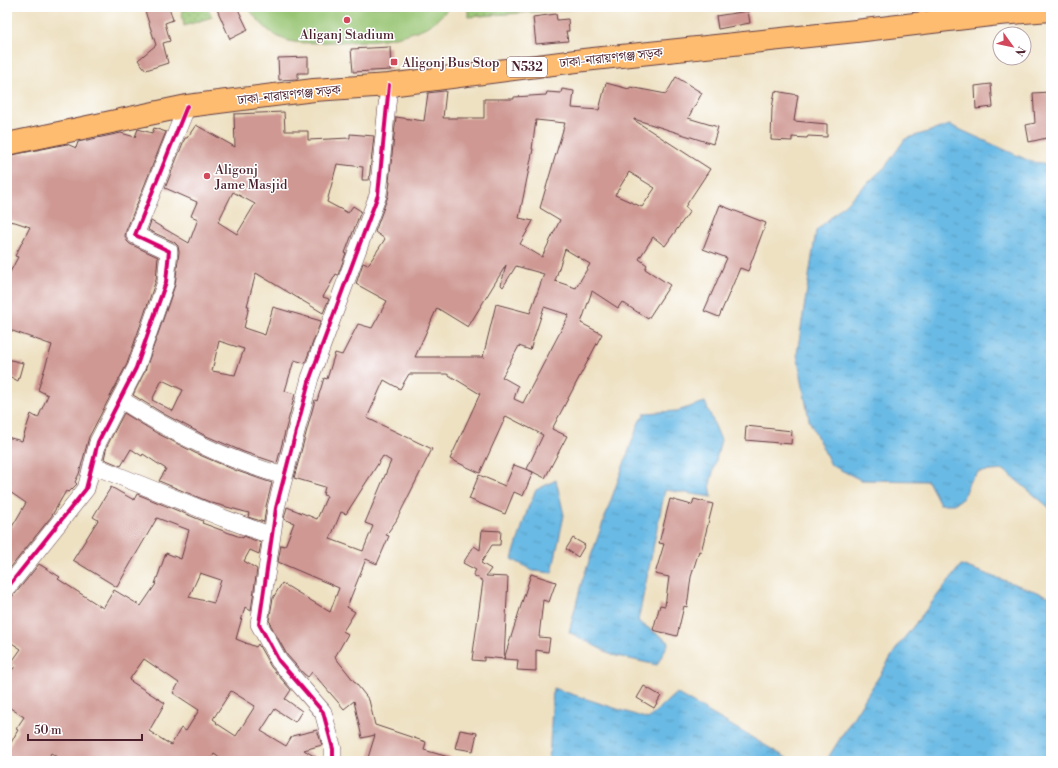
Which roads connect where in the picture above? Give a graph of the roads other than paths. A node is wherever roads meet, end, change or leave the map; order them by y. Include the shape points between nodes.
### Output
1 (1051, 10) edge
2 (388, 85) junction
3 (187, 106) junction
4 (7, 144) edge
5 (120, 399) junction
6 (92, 465) junction
7 (284, 476) junction
8 (272, 536) junction
9 (7, 588) edge
10 (333, 761) edge

1 - 2 highway, ঢাকা-নারায়ণগঞ্জ সড়ক / N532 via 584,60
2 - 3 highway, ঢাকা-নারায়ণগঞ্জ সড়ক / N532 via 314,90
2 - 7 street via 378,195 310,378
3 - 4 highway, ঢাকা-নারায়ণগঞ্জ সড়ক / N532
3 - 5 street via 135,235 169,251 166,282 136,368
5 - 6 street via 98,442
5 - 7 street via 204,447
6 - 8 street
6 - 9 street via 86,489
7 - 8 street
8 - 10 street via 260,624 279,661 323,712 333,749

